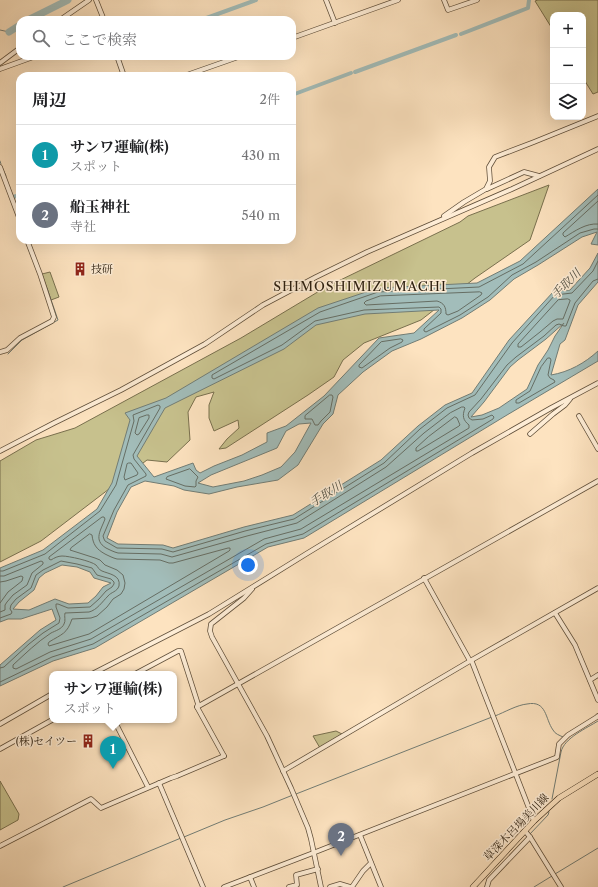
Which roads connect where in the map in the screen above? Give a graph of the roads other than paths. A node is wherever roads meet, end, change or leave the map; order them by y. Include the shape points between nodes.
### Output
1 (89, 0) edge
2 (96, 0) edge
3 (326, 0) edge
4 (398, 0) edge
5 (444, 0) edge
6 (477, 0) edge
7 (66, 16) edge
8 (102, 16) edge
9 (335, 23) junction
10 (296, 37) edge
11 (16, 51) edge
12 (25, 60) edge
13 (118, 60) edge
14 (230, 60) edge
15 (0, 62) edge
16 (0, 69) edge
17 (123, 72) edge
18 (195, 72) edge
19 (598, 116) edge
20 (598, 148) edge
21 (0, 167) edge
22 (539, 176) junction
23 (486, 189) junction
24 (16, 209) edge
25 (437, 221) junction
26 (29, 244) edge
27 (0, 352) edge
28 (598, 383) edge
29 (570, 398) junction
30 (579, 416) dead end
31 (530, 434) dead end
32 (598, 449) edge
33 (0, 451) edge
34 (598, 481) edge
35 (424, 578) junction
36 (252, 588) junction
37 (598, 588) edge
38 (556, 613) junction
39 (470, 661) junction
40 (98, 671) edge
41 (141, 671) edge
42 (598, 675) edge
43 (590, 680) junction
44 (238, 684) junction
45 (49, 696) edge
46 (598, 700) edge
47 (197, 707) junction
48 (598, 717) edge
49 (49, 722) edge
50 (116, 723) edge
51 (0, 724) edge
52 (0, 749) edge
53 (283, 771) junction
54 (516, 773) junction
55 (598, 774) edge
56 (159, 783) junction
57 (148, 787) junction
58 (534, 821) junction
59 (528, 834) junction
60 (360, 835) junction
61 (0, 846) edge
62 (313, 853) junction
63 (371, 863) junction
64 (318, 870) junction
65 (250, 877) junction
66 (203, 887) edge
67 (224, 887) edge
68 (254, 887) edge
69 (289, 887) edge
70 (321, 887) edge
71 (330, 887) edge
72 (351, 887) edge
73 (381, 887) edge
74 (473, 887) edge
75 (487, 887) edge
76 (561, 887) edge

1 - 7 street
2 - 8 street
3 - 9 street
4 - 9 street
5 - 6 street via 448,10
9 - 10 street
11 - 15 street
12 - 16 street
13 - 17 street
14 - 18 street
19 - 23 street via 495,157 489,167 490,180
20 - 22 street
21 - 24 street
22 - 23 street via 524,172
22 - 25 street
23 - 25 street
25 - 33 street via 367,252 270,301 205,344
26 - 27 street via 54,317 52,321
28 - 29 street
29 - 31 street
29 - 36 street via 472,454
30 - 32 street
34 - 35 street
35 - 39 street
35 - 44 street
36 - 40 street via 210,614
36 - 44 street via 210,628 212,637
37 - 38 street
38 - 39 street
38 - 43 street via 575,645
39 - 53 street
39 - 54 street
41 - 47 street via 181,651
42 - 43 street
43 - 46 street
44 - 47 street
44 - 53 street
45 - 51 street
47 - 56 street via 224,756
48 - 54 street via 568,735 559,744 557,757
49 - 52 street
50 - 57 street
53 - 62 street via 308,828
54 - 58 street
54 - 60 street
55 - 58 main road, 草深木呂場美川線 via 559,798
56 - 57 street
56 - 66 street
57 - 61 street via 101,808 91,799
58 - 59 main road, 草深木呂場美川線
59 - 74 main road, 草深木呂場美川線
59 - 75 street via 489,880
59 - 76 street
60 - 62 street
60 - 63 street
62 - 64 street
62 - 65 street
63 - 72 street
63 - 73 street
64 - 69 street via 296,875 297,885
64 - 70 street
65 - 67 street
65 - 68 street
71 - 72 street via 340,884

